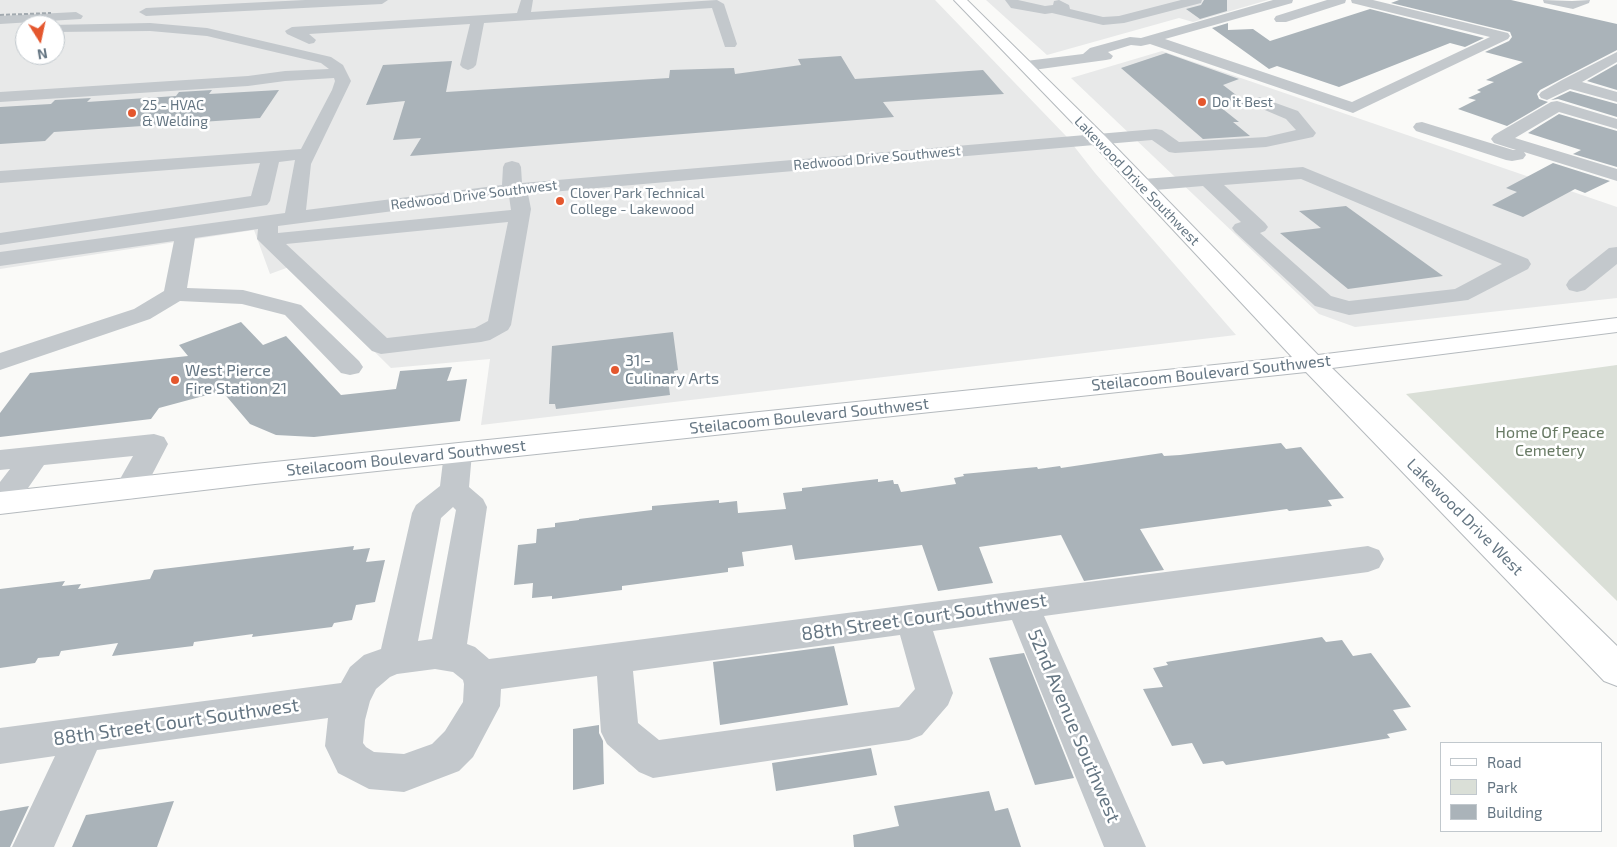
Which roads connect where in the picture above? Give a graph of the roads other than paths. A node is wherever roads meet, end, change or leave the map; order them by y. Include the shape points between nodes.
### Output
1 (382, 0) edge
2 (527, 0) edge
3 (960, 0) edge
4 (1011, 0) edge
5 (1196, 0) edge
6 (1287, 0) edge
7 (1340, 0) edge
8 (1357, 0) edge
9 (1549, 0) edge
10 (1584, 0) edge
11 (1053, 5) edge
12 (137, 13) dead end
13 (109, 14) dead end
14 (523, 17) junction
15 (0, 20) edge
16 (478, 20) junction
17 (1281, 20) dead end
18 (65, 28) edge
19 (15, 30) edge
20 (0, 31) edge
21 (1145, 41) junction
22 (730, 44) dead end
23 (280, 48) junction
24 (1617, 56) edge
25 (468, 65) dead end
26 (1026, 66) junction
27 (340, 73) junction
28 (1568, 84) junction
29 (1547, 95) dead end
30 (0, 97) edge
31 (1617, 97) edge
32 (1259, 102) dead end
33 (1617, 124) edge
34 (1422, 127) dead end
35 (1099, 140) junction
36 (1544, 152) junction
37 (307, 154) junction
38 (271, 157) junction
39 (512, 167) dead end
40 (1617, 175) edge
41 (0, 177) edge
42 (1209, 181) junction
43 (1143, 186) junction
44 (514, 189) junction
45 (520, 215) junction
46 (295, 218) junction
47 (80, 227) junction
48 (268, 230) junction
49 (186, 233) junction
50 (0, 239) edge
51 (67, 250) junction
52 (1617, 253) edge
53 (0, 260) edge
54 (1577, 286) dead end
55 (175, 294) junction
56 (1617, 325) edge
57 (0, 362) edge
58 (1313, 363) junction
59 (350, 367) dead end
60 (458, 453) junction
61 (35, 456) junction
62 (0, 460) edge
63 (130, 488) junction
64 (454, 490) junction
65 (1, 503) edge
66 (1368, 558) dead end
67 (1022, 604) junction
68 (912, 619) junction
69 (447, 656) junction
70 (614, 658) junction
71 (397, 659) junction
72 (1617, 670) edge
73 (480, 676) junction
74 (352, 698) junction
75 (85, 734) junction
76 (0, 746) edge
77 (33, 847) edge
78 (1125, 847) edge

1 - 12 street
2 - 14 street
3 - 26 main road, Lakewood Drive Southwest
4 - 11 street via 1016,5
5 - 11 street via 1119,20 1103,20
6 - 21 street
7 - 17 street
8 - 21 street via 1503,36 1353,108 1178,49
9 - 10 street via 1573,5
13 - 15 street
14 - 16 street
14 - 22 street via 717,4
16 - 23 street via 292,30 309,40
16 - 25 street
18 - 23 street via 150,26 207,32
19 - 20 street
21 - 26 street via 1142,46 1105,56
23 - 27 street via 326,60
24 - 28 street
26 - 35 main road, Lakewood Drive Southwest
27 - 30 street
27 - 37 street via 343,80 340,90
28 - 29 street
28 - 31 street
32 - 35 street, Redwood Drive Southwest via 1292,115 1307,133 1266,142 1176,148 1156,134
33 - 36 street via 1557,106 1500,139
34 - 36 street via 1512,156
35 - 43 main road, Lakewood Drive Southwest
35 - 44 street, Redwood Drive Southwest via 913,148
36 - 40 street
37 - 38 street
37 - 46 street via 298,183
38 - 41 street
38 - 47 street via 260,200
39 - 44 street
42 - 42 street via 1303,173 1520,264 1460,295 1349,308 1323,301 1242,228 1258,227
42 - 43 street
43 - 58 main road, Lakewood Drive Southwest
44 - 45 street
44 - 46 street, Redwood Drive Southwest
45 - 48 street
45 - 48 street via 498,325 481,335 381,346
46 - 48 street, Redwood Drive Southwest
47 - 50 street
47 - 51 street
48 - 49 street, Redwood Drive Southwest
49 - 51 street, Redwood Drive Southwest
49 - 55 street
51 - 53 street, Redwood Drive Southwest
52 - 54 street
55 - 57 street via 142,314
55 - 59 street via 243,297 293,310
56 - 58 main road, Steilacoom Boulevard Southwest
58 - 60 main road, Steilacoom Boulevard Southwest
58 - 72 main road, Lakewood Drive West
60 - 63 main road, Steilacoom Boulevard Southwest
60 - 64 street
61 - 62 street
61 - 63 street via 154,444
61 - 65 street
63 - 65 main road, Steilacoom Boulevard Southwest
64 - 69 street via 472,507
64 - 71 street via 427,513
66 - 67 street, 88th Street Court Southwest
67 - 68 street, 88th Street Court Southwest
67 - 78 street, 52nd Avenue Southwest
68 - 70 street, 88th Street Court Southwest
68 - 70 street via 935,693 909,723 653,759 620,732
69 - 71 street via 435,654
69 - 73 street via 462,658
70 - 73 street, 88th Street Court Southwest
71 - 74 street via 377,666 363,678
73 - 74 street via 483,694 480,706 459,744 445,758 404,773 368,770 352,760 344,746
74 - 75 street, 88th Street Court Southwest
75 - 76 street, 88th Street Court Southwest
75 - 77 street

